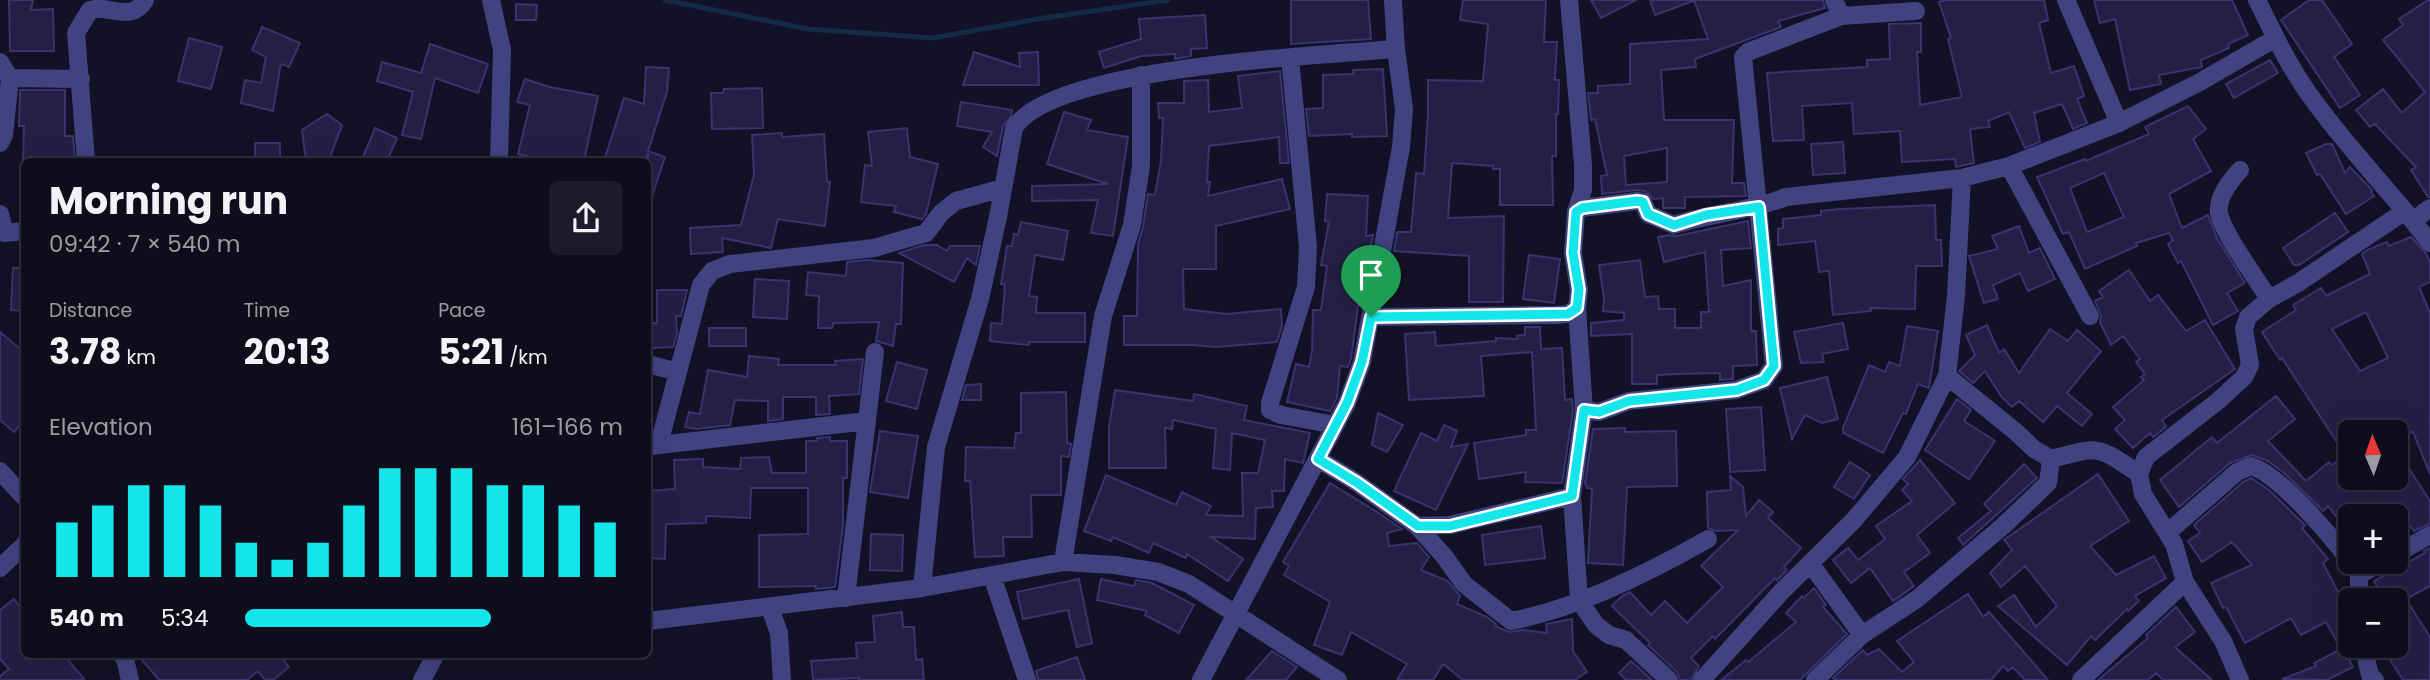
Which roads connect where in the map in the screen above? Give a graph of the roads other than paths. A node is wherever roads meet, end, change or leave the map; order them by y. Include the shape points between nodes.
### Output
1 (145, 0) edge
2 (491, 0) edge
3 (1393, 0) edge
4 (1569, 0) edge
5 (2066, 0) edge
6 (2257, 0) edge
7 (1837, 8) edge
8 (1916, 11) dead end
9 (2276, 38) junction
10 (1396, 49) junction
11 (1290, 58) junction
12 (0, 62) edge
13 (1141, 75) junction
14 (10, 78) junction
15 (81, 79) junction
16 (2119, 122) junction
17 (0, 143) edge
18 (86, 158) edge
19 (499, 158) edge
20 (2009, 166) junction
21 (2240, 170) dead end
22 (1962, 178) junction
23 (1003, 188) junction
24 (1759, 207) junction
25 (2430, 208) edge
26 (1576, 212) junction
27 (0, 214) edge
28 (2409, 216) junction
29 (21, 231) edge
30 (3, 232) edge
31 (2430, 243) edge
32 (2269, 299) junction
33 (1577, 308) junction
34 (2090, 316) dead end
35 (1371, 317) junction
36 (875, 352) dead end
37 (651, 365) edge
38 (678, 372) junction
39 (1947, 376) junction
40 (1584, 410) junction
41 (867, 421) junction
42 (1335, 425) junction
43 (653, 445) edge
44 (1318, 459) junction
45 (2051, 459) junction
46 (0, 471) edge
47 (2139, 474) junction
48 (21, 494) edge
49 (1572, 496) junction
50 (1418, 526) junction
51 (2167, 533) junction
52 (2430, 535) edge
53 (1708, 539) dead end
54 (2338, 546) edge
55 (2408, 547) edge
56 (21, 548) edge
57 (1063, 562) junction
58 (1810, 563) junction
59 (0, 568) edge
60 (992, 576) junction
61 (2185, 582) junction
62 (922, 588) junction
63 (846, 598) junction
64 (1579, 600) junction
65 (770, 608) junction
66 (1237, 614) junction
67 (651, 621) edge
68 (1862, 635) junction
69 (124, 658) edge
70 (434, 658) edge
71 (2366, 658) edge
72 (1705, 679) edge
73 (1821, 679) edge
74 (130, 680) edge
75 (422, 680) edge
76 (782, 680) edge
77 (1027, 680) edge
78 (1200, 680) edge
79 (1338, 680) edge
80 (1669, 680) edge
81 (2081, 680) edge
82 (2240, 680) edge
83 (2375, 680) edge

1 - 15 street via 127,13 98,7 90,10 76,33
2 - 19 street via 502,50
3 - 10 street
4 - 26 street via 1583,165 1583,190
5 - 16 street
6 - 9 street
7 - 8 street
7 - 24 street via 1743,57
9 - 16 street
9 - 28 street via 2308,93
10 - 11 street
10 - 35 street via 1404,109 1401,147
11 - 13 street
11 - 42 street via 1308,247 1306,286 1269,403 1270,410 1281,415
12 - 14 street
13 - 23 street via 1061,97 1020,118
13 - 57 street via 1141,166 1132,225 1103,316
14 - 15 street
14 - 17 street
15 - 18 street
16 - 20 street
20 - 22 street
20 - 34 street
21 - 32 street via 2224,189 2219,212
22 - 24 street via 1786,197
22 - 39 street
23 - 38 street via 956,201 926,233 874,247 730,264 712,271 701,285
23 - 62 street via 980,299 936,447
24 - 26 street via 1674,225 1648,214 1643,202 1637,201
24 - 40 street via 1774,366 1764,380 1737,390 1629,401 1599,412
25 - 28 street
26 - 33 street
27 - 30 street
28 - 31 street
28 - 32 street
29 - 30 street
32 - 47 street via 2248,317 2244,329 2250,365 2244,377 2146,457
33 - 35 street via 1556,315
33 - 40 street
35 - 42 street via 1362,362
36 - 41 street
37 - 38 street
38 - 43 street
39 - 45 street via 2034,450
39 - 58 street via 1907,457
40 - 49 street
41 - 43 street
41 - 63 street
42 - 44 street
44 - 50 street
44 - 66 street
45 - 47 street via 2104,450
45 - 68 street via 2048,484 2003,526 1917,599
46 - 48 street
47 - 51 street via 2143,494
49 - 50 street via 1450,526
49 - 64 street
50 - 64 street via 1464,584 1511,621
51 - 54 street via 2237,472 2251,466 2290,494
51 - 61 street
52 - 55 street
53 - 64 street
56 - 59 street
57 - 60 street
57 - 66 street via 1158,572 1189,584
58 - 68 street
58 - 72 street
60 - 62 street
60 - 77 street
61 - 81 street
61 - 82 street via 2223,642
62 - 63 street
63 - 65 street
64 - 80 street via 1597,625 1626,640
65 - 67 street
65 - 76 street via 779,633
66 - 78 street
66 - 79 street
68 - 73 street
69 - 74 street
70 - 75 street
71 - 83 street

